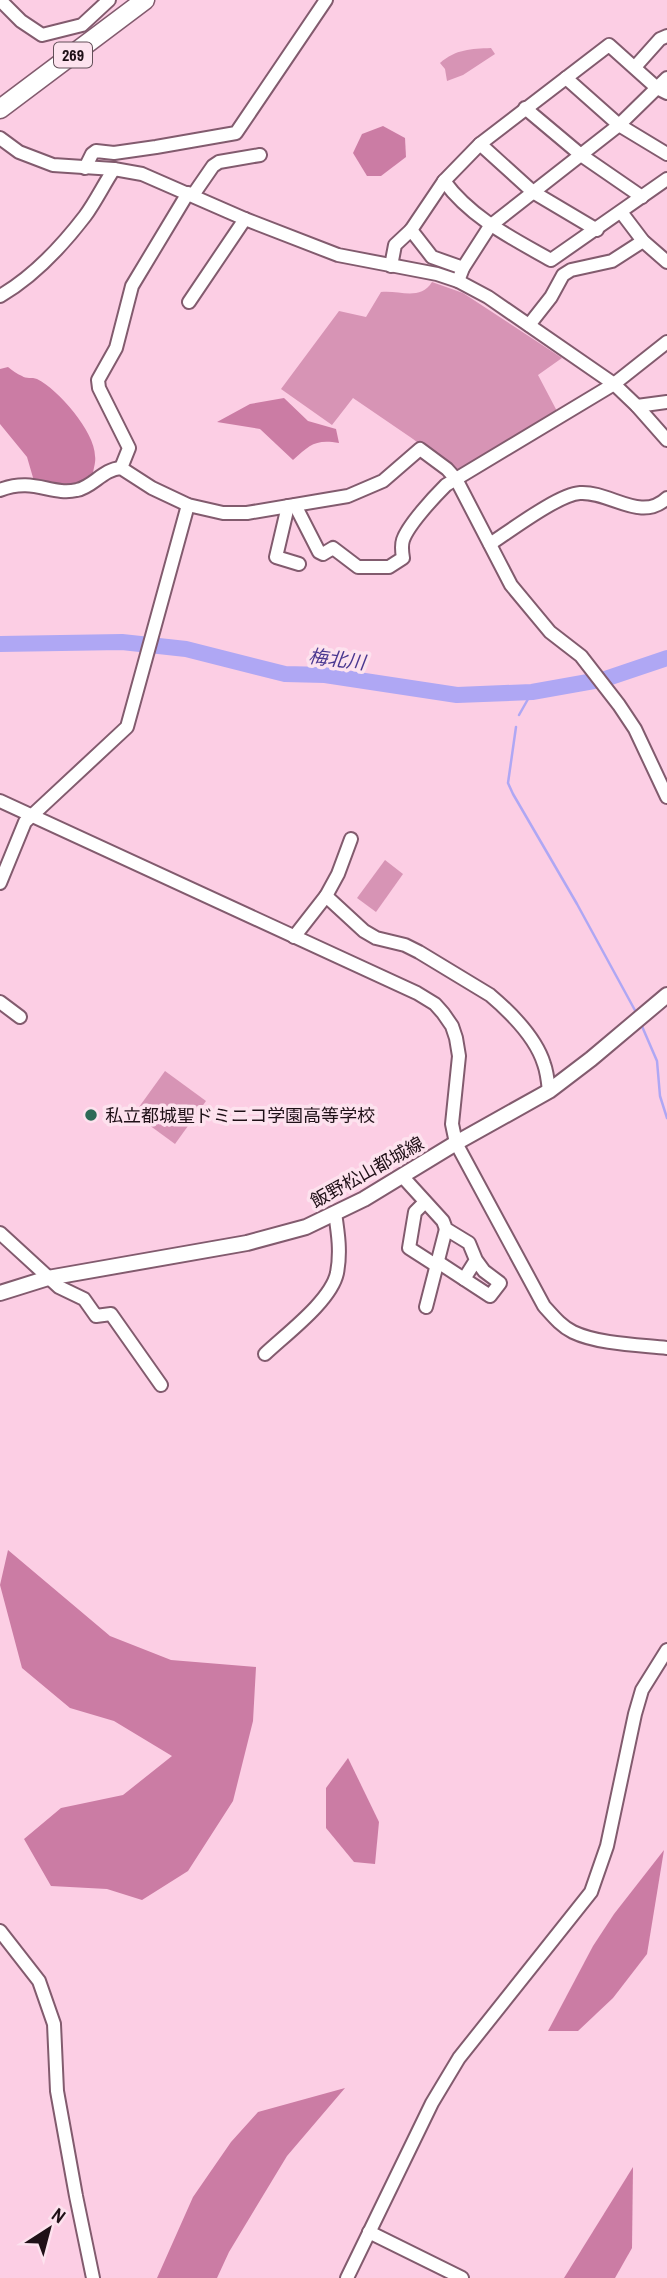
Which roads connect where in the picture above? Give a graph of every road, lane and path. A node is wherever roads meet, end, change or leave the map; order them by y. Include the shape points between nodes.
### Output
1 (108, 0) edge
2 (145, 0) edge
3 (326, 0) edge
4 (3, 4) edge
5 (667, 36) edge
6 (635, 67) junction
7 (566, 78) junction
8 (667, 78) edge
9 (662, 91) edge
10 (0, 108) edge
11 (525, 108) junction
12 (619, 125) junction
13 (0, 138) edge
14 (480, 145) junction
15 (667, 154) edge
16 (260, 155) dead end
17 (582, 155) junction
18 (85, 168) junction
19 (114, 169) junction
20 (667, 179) edge
21 (444, 181) junction
22 (533, 192) junction
23 (191, 194) junction
24 (642, 197) junction
25 (621, 212) junction
26 (246, 219) junction
27 (491, 226) junction
28 (411, 230) junction
29 (597, 230) junction
30 (643, 241) junction
31 (667, 262) edge
32 (391, 266) junction
33 (463, 268) junction
34 (458, 281) junction
35 (0, 296) edge
36 (189, 302) dead end
37 (529, 325) junction
38 (667, 342) edge
39 (614, 384) junction
40 (667, 402) edge
41 (637, 406) junction
42 (667, 440) edge
43 (121, 468) junction
44 (456, 479) junction
45 (0, 490) edge
46 (667, 498) edge
47 (188, 505) junction
48 (291, 506) junction
49 (490, 544) junction
50 (299, 565) dead end
51 (667, 797) edge
52 (0, 801) edge
53 (31, 816) junction
54 (351, 839) dead end
55 (0, 883) edge
56 (326, 896) junction
57 (294, 937) junction
58 (667, 995) edge
59 (0, 1002) edge
60 (20, 1017) dead end
61 (549, 1091) junction
62 (456, 1143) junction
63 (402, 1176) junction
64 (425, 1202) junction
65 (335, 1213) junction
66 (446, 1229) junction
67 (0, 1233) edge
68 (476, 1260) junction
69 (437, 1264) junction
70 (48, 1278) junction
71 (464, 1279) junction
72 (0, 1293) edge
73 (426, 1307) dead end
74 (667, 1348) edge
75 (265, 1354) dead end
76 (161, 1385) dead end
77 (667, 1650) edge
78 (0, 1931) edge
79 (369, 2232) junction
80 (93, 2278) edge
81 (347, 2278) edge
82 (462, 2278) edge

1 - 4 street via 82,25 42,34
2 - 10 highway, 269
3 - 18 street via 236,133 96,152
5 - 6 street
6 - 7 street via 609,45
6 - 9 street
7 - 11 street
7 - 12 street
8 - 9 street
9 - 12 street
11 - 14 street
11 - 17 street
12 - 15 street
12 - 17 street
13 - 18 street via 38,161
14 - 21 street
14 - 22 street
16 - 23 street via 219,162
17 - 22 street
17 - 24 street
18 - 19 street
19 - 23 street via 142,174
19 - 35 street via 69,235 24,280
20 - 24 street
21 - 27 street
21 - 28 street
22 - 27 street
22 - 29 street
23 - 26 street
23 - 43 street via 132,286 116,348 98,380 129,447
24 - 25 street
25 - 29 street
25 - 30 street
26 - 32 street via 318,248
26 - 36 street
27 - 29 street via 551,260
27 - 33 street
28 - 32 street via 395,245
28 - 33 street via 432,257
30 - 31 street
30 - 37 street via 624,256 564,275
32 - 34 street
33 - 34 street
34 - 37 street
37 - 39 street
38 - 39 street
39 - 41 street
39 - 44 street
40 - 41 street
41 - 42 street
43 - 45 street via 73,492 26,484
43 - 47 street
44 - 48 street via 420,449 383,481 348,496
44 - 48 street via 429,503 402,541 402,558 389,567 359,567 333,548 319,552
44 - 49 street
46 - 49 street via 645,510 578,492
47 - 48 street via 223,513
47 - 53 street via 127,727
48 - 50 street via 276,557
49 - 51 street via 510,585 536,617 584,660 616,701 635,729
52 - 53 street
53 - 55 street
53 - 57 street
54 - 56 street
56 - 57 street
56 - 61 street via 376,939 419,951 500,1003 536,1046
57 - 62 street via 417,993 443,1013 452,1026 459,1056 452,1124
58 - 61 main road, 飯野松山都城線
59 - 60 street
61 - 62 main road, 飯野松山都城線
62 - 63 main road, 飯野松山都城線
62 - 74 street via 544,1306 559,1322 586,1337
63 - 64 street
63 - 65 main road, 飯野松山都城線
64 - 66 street
64 - 69 street via 415,1212 409,1248
65 - 70 main road, 飯野松山都城線 via 306,1227 247,1243
65 - 75 street via 340,1246 337,1275 320,1302
66 - 68 street via 469,1243
66 - 69 street
67 - 70 street
68 - 71 street
68 - 71 street via 500,1283 490,1296
69 - 71 street
69 - 73 street
70 - 72 main road, 飯野松山都城線
70 - 76 street via 84,1299 96,1316 111,1314
77 - 79 street via 646,1684 635,1714 607,1846 591,1892 459,2059
78 - 80 street via 39,1981 54,2024 57,2091
79 - 81 street
79 - 82 street

